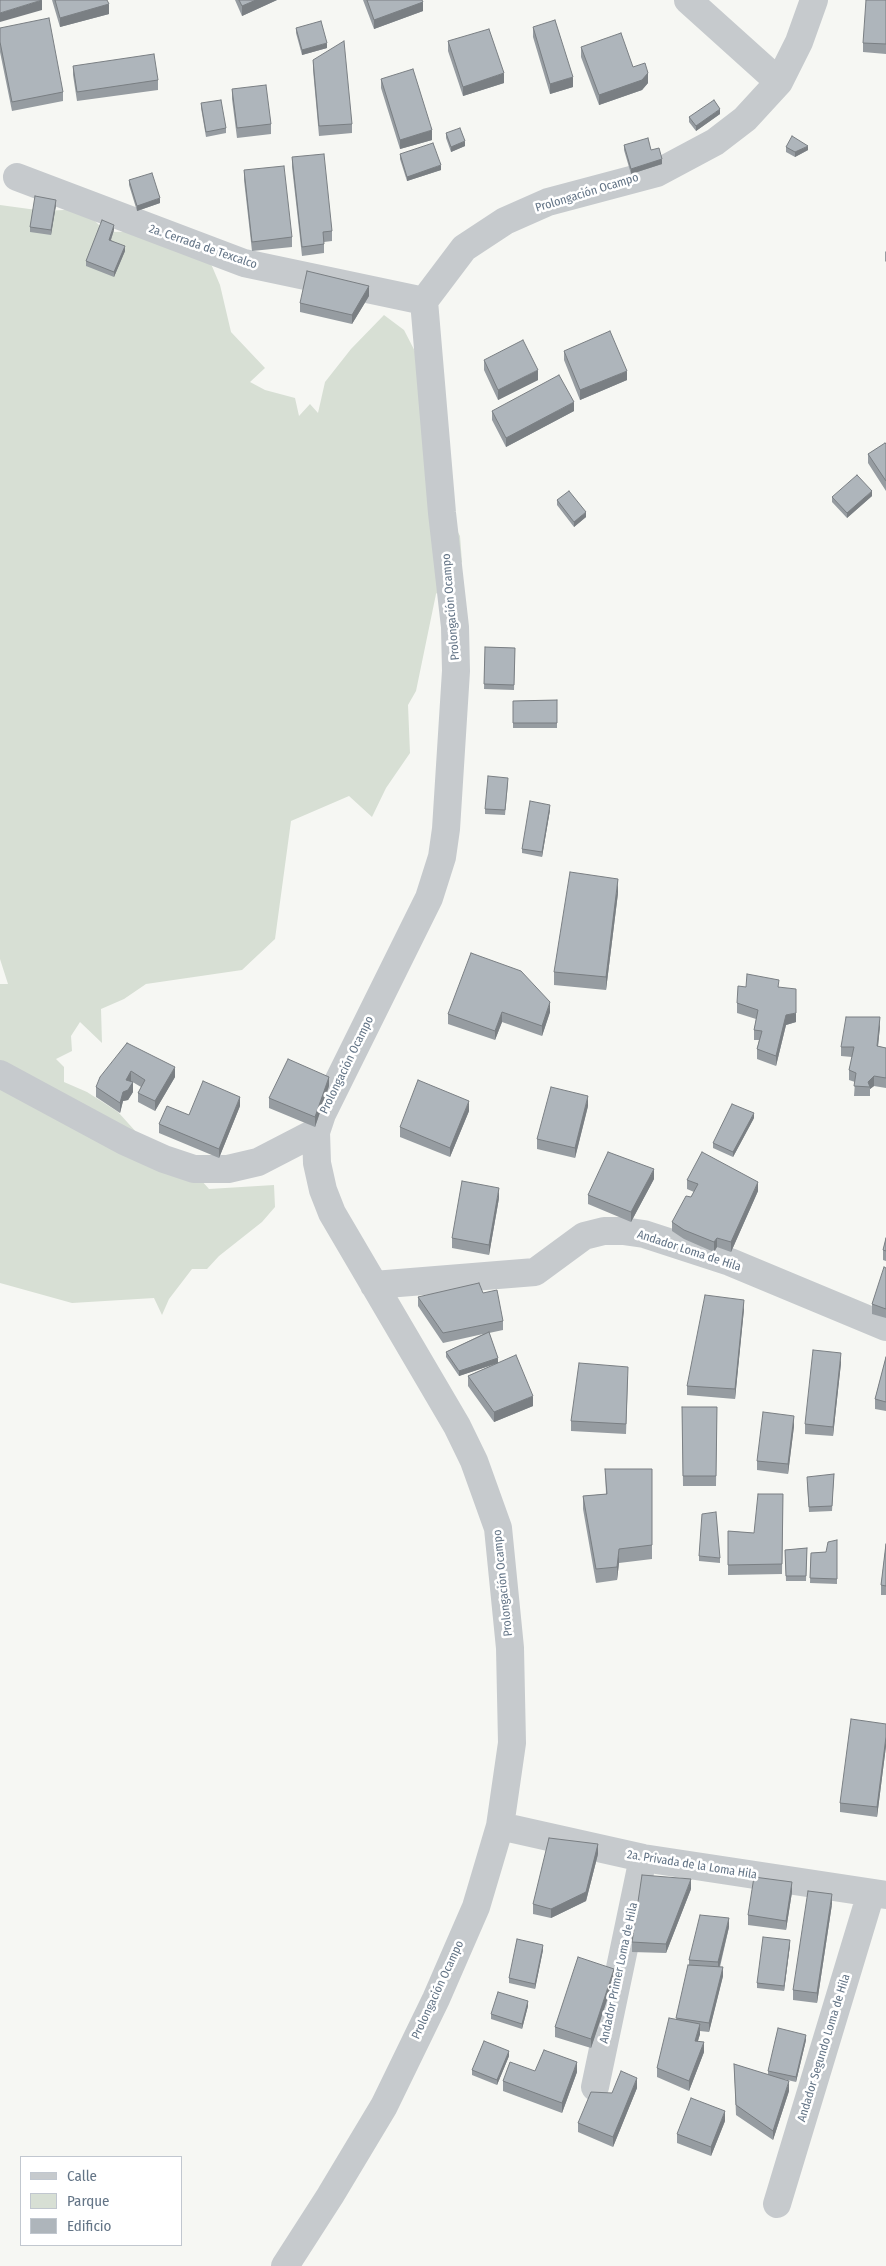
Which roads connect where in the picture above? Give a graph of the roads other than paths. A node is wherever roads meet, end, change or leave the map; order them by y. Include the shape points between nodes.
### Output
1 (688, 0) edge
2 (814, 0) edge
3 (779, 82) junction
4 (17, 177) dead end
5 (424, 301) junction
6 (0, 1074) edge
7 (316, 1132) junction
8 (374, 1285) junction
9 (886, 1327) edge
10 (500, 1826) junction
11 (643, 1858) junction
12 (878, 1894) edge
13 (595, 2087) dead end
14 (777, 2204) dead end
15 (285, 2266) edge

1 - 3 street
2 - 3 street, Prolongación Ocampo via 799,42
3 - 5 street, Prolongación Ocampo via 745,119 688,158 657,173 548,202 505,221 464,248
4 - 5 street, 2a. Cerrada de Texcalco via 244,264
5 - 7 street, Prolongación Ocampo via 455,628 456,671 442,857 430,898
6 - 7 street via 124,1141 194,1169 228,1169 258,1162
7 - 8 street, Prolongación Ocampo via 323,1190 332,1213
8 - 9 street, Andador Loma de Hila via 535,1272 584,1236 623,1231 644,1234 730,1262
8 - 10 street, Prolongación Ocampo via 457,1426 477,1468 498,1528 510,1648 512,1743
10 - 11 street, 2a. Privada de la Loma Hila
10 - 15 street, Prolongación Ocampo via 476,1907 384,2106
11 - 12 street, 2a. Privada de la Loma Hila
11 - 13 street, Andador Primer Loma de Hila
12 - 14 street, Andador Segundo Loma de Hila

